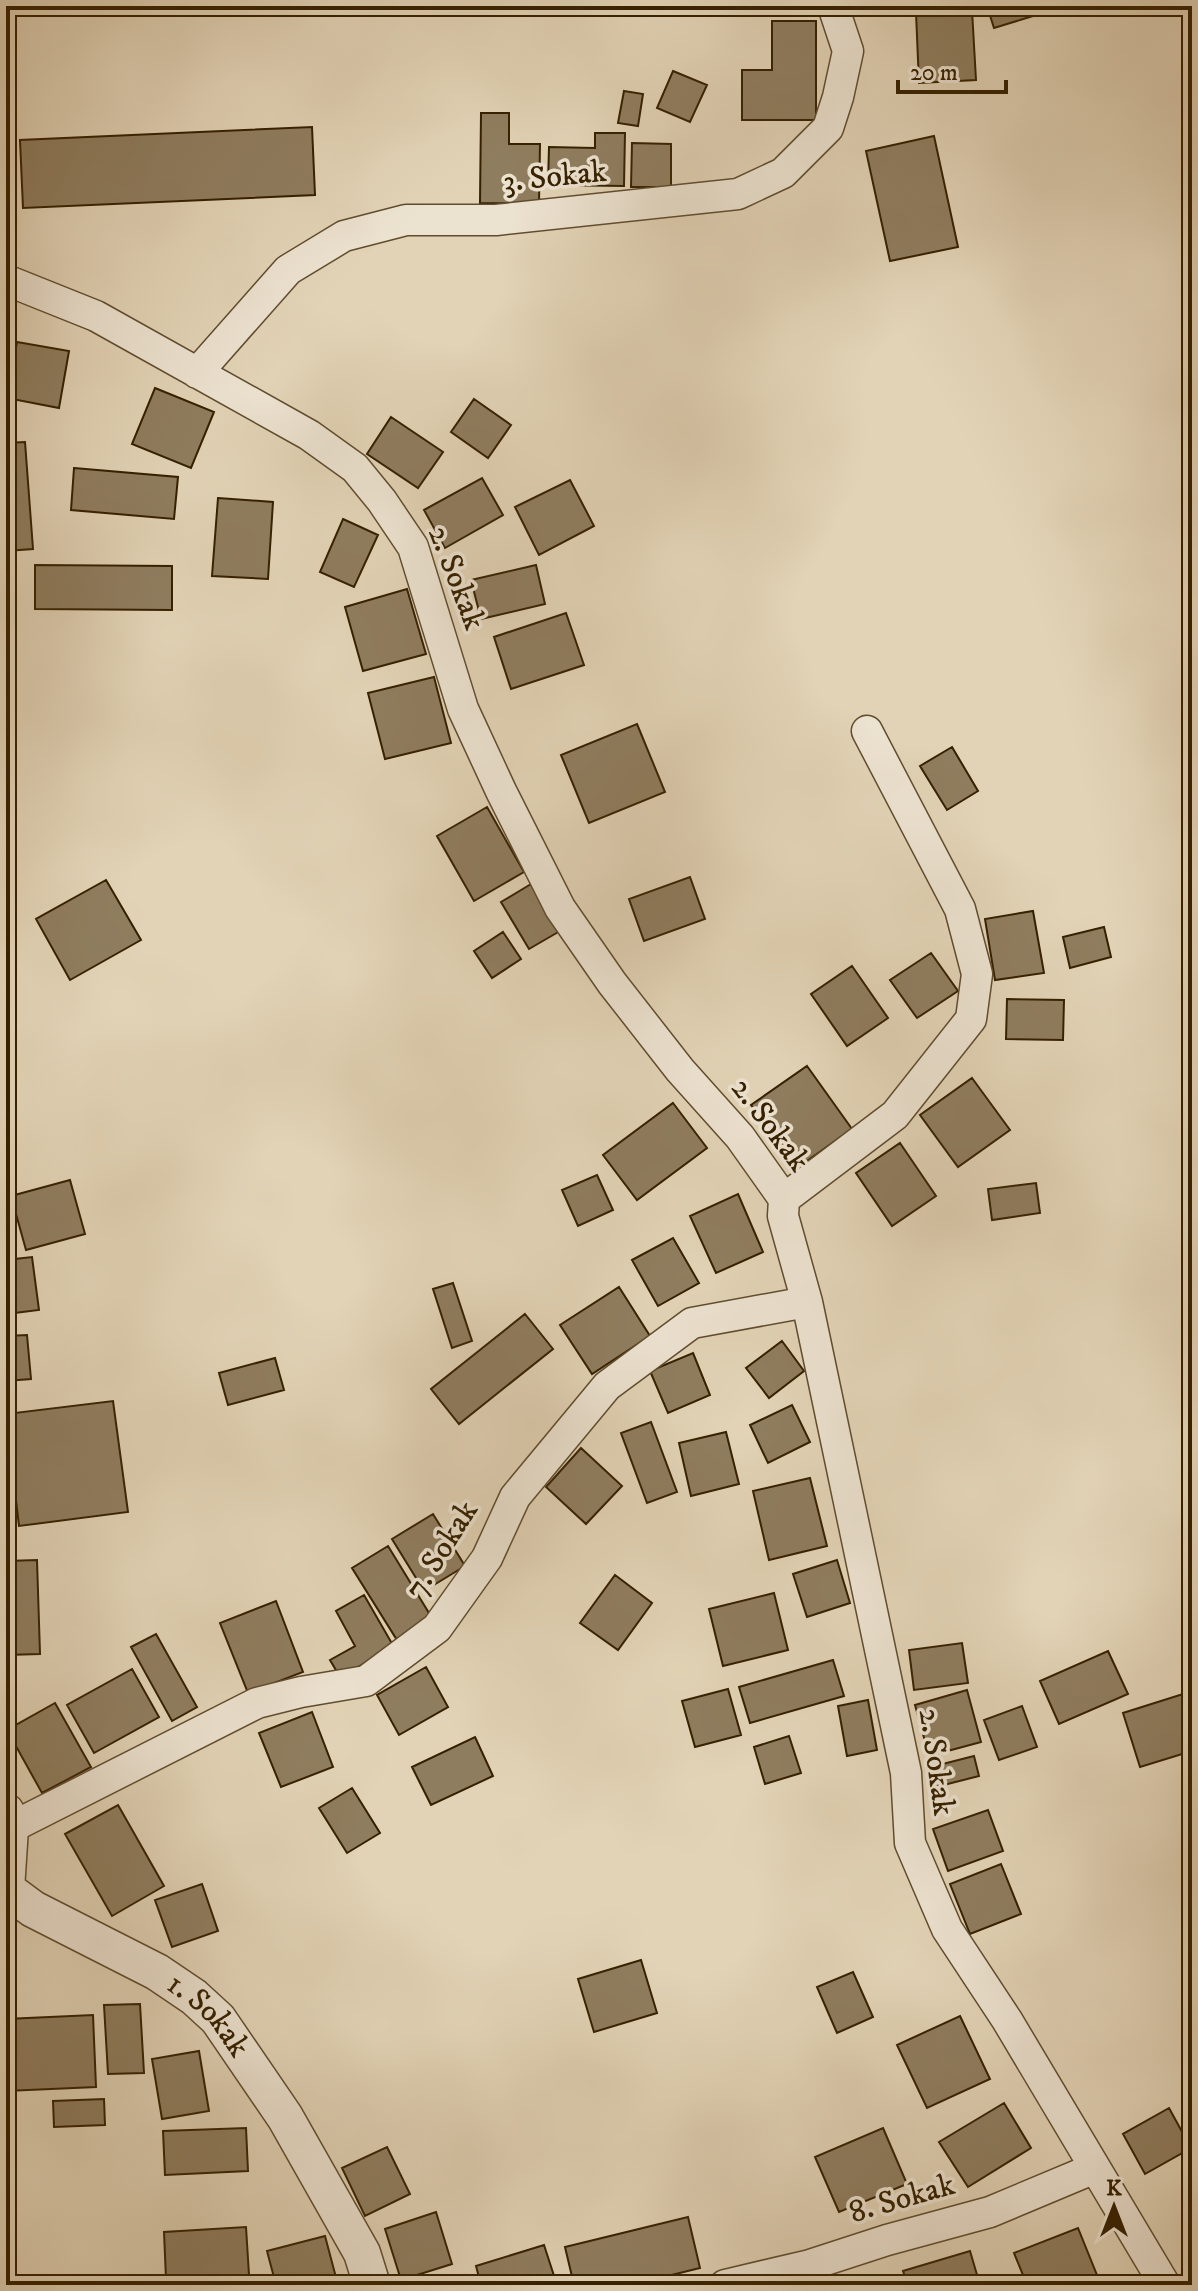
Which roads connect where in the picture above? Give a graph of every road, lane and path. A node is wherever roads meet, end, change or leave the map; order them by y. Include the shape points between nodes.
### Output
1 (833, 6) edge
2 (6, 280) edge
3 (197, 373) junction
4 (867, 731) dead end
5 (784, 1199) junction
6 (807, 1302) junction
7 (8, 1820) edge
8 (20, 1912) edge
9 (1095, 2168) junction
10 (372, 2285) edge
11 (725, 2285) edge
12 (1165, 2285) edge

1 - 3 street, 3. Sokak via 848,51 838,97 828,128 783,173 738,194 496,220 406,220 344,236 288,270
2 - 3 street, 2. Sokak via 96,316
3 - 5 street, 2. Sokak via 309,435 355,468 382,501 413,547 463,709 560,908 612,983 740,1137
4 - 5 street via 960,909 977,974 971,1019 895,1115
5 - 6 street, 2. Sokak via 783,1216
6 - 7 street, 7. Sokak via 692,1323 607,1386 515,1497 487,1558 437,1628 366,1681 257,1703
6 - 9 street, 2. Sokak via 906,1773 910,1843 947,1929
7 - 8 street, 1. Sokak via 6,1889
8 - 10 street, 1. Sokak via 157,1972 218,2019 285,2117 362,2253
9 - 11 street, 8. Sokak via 990,2212
9 - 12 street, 2. Sokak

